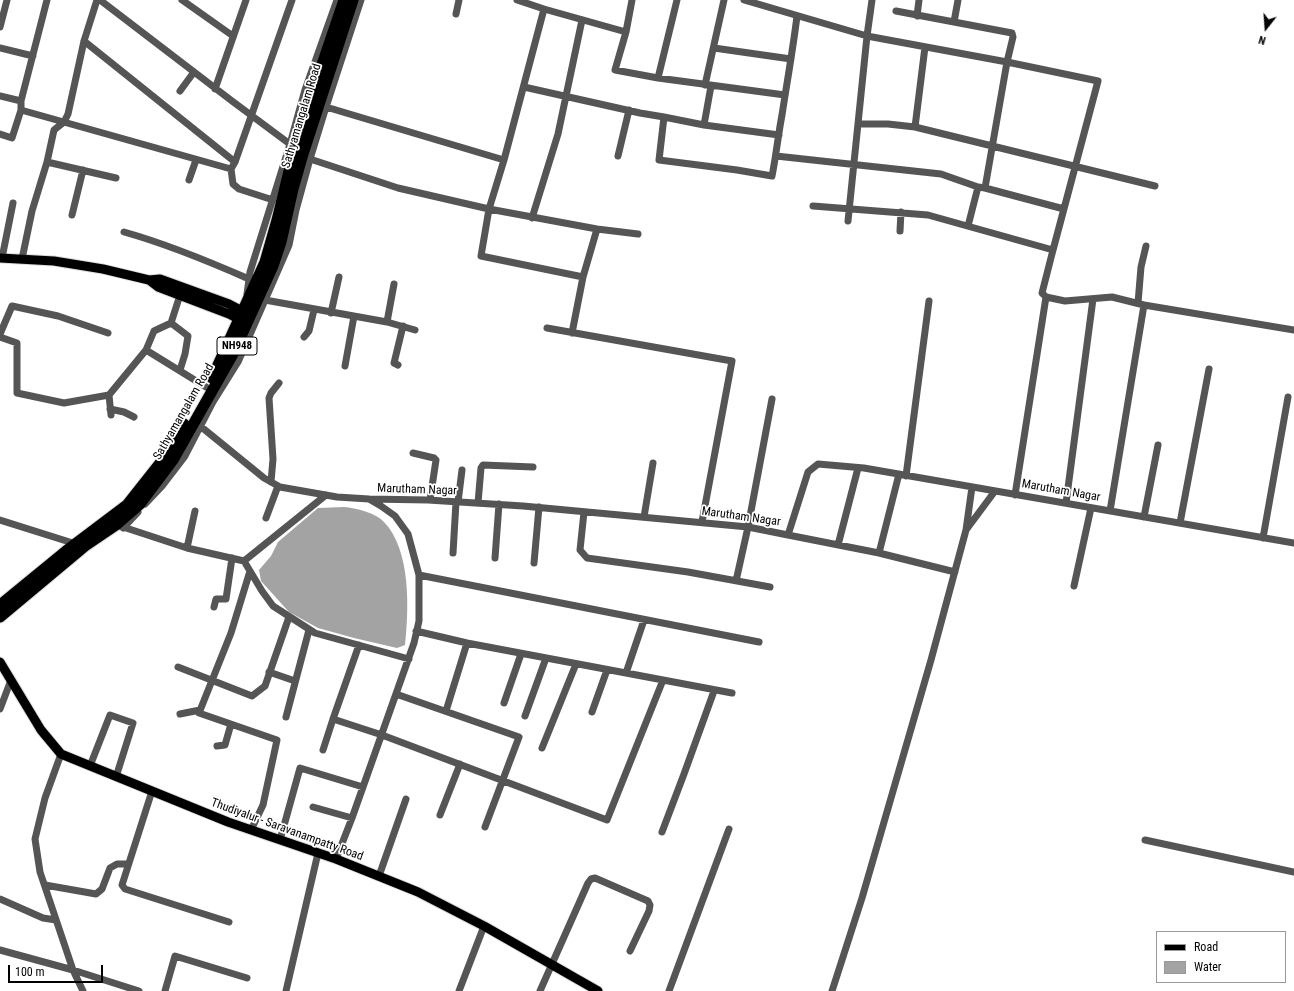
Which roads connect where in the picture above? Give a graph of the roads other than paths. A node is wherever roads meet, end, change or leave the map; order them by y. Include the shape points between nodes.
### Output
1 (7, 0) edge
2 (47, 0) edge
3 (97, 0) edge
4 (100, 0) edge
5 (182, 0) edge
6 (246, 0) edge
7 (292, 0) edge
8 (337, 0) edge
9 (344, 0) edge
10 (353, 0) edge
11 (362, 0) edge
12 (459, 0) edge
13 (518, 0) edge
14 (632, 0) edge
15 (677, 0) edge
16 (724, 0) edge
17 (744, 0) edge
18 (872, 0) edge
19 (919, 0) edge
20 (958, 0) edge
21 (544, 9) junction
22 (896, 11) dead end
23 (456, 14) dead end
24 (797, 16) junction
25 (917, 16) junction
26 (582, 20) junction
27 (954, 22) junction
28 (0, 27) edge
29 (626, 32) junction
30 (233, 36) junction
31 (867, 36) junction
32 (84, 41) junction
33 (924, 47) junction
34 (0, 48) edge
35 (714, 48) junction
36 (33, 56) junction
37 (792, 59) junction
38 (1007, 62) junction
39 (194, 72) junction
40 (658, 78) junction
41 (708, 85) junction
42 (524, 87) junction
43 (215, 88) junction
44 (180, 91) dead end
45 (785, 95) junction
46 (0, 96) edge
47 (566, 96) junction
48 (21, 101) junction
49 (326, 107) junction
50 (21, 110) junction
51 (629, 110) junction
52 (252, 116) junction
53 (664, 117) junction
54 (64, 122) junction
55 (858, 124) junction
56 (704, 125) junction
57 (915, 127) junction
58 (0, 134) edge
59 (779, 135) junction
60 (992, 146) junction
61 (300, 151) junction
62 (618, 156) dead end
63 (776, 156) junction
64 (196, 160) junction
65 (504, 160) junction
66 (47, 162) junction
67 (854, 165) junction
68 (233, 166) junction
69 (1075, 167) junction
70 (83, 170) junction
71 (116, 178) dead end
72 (188, 180) dead end
73 (1155, 186) dead end
74 (981, 187) junction
75 (273, 200) junction
76 (13, 203) dead end
77 (813, 206) dead end
78 (489, 209) junction
79 (849, 209) junction
80 (1064, 209) junction
81 (901, 212) junction
82 (72, 215) dead end
83 (532, 218) junction
84 (848, 221) dead end
85 (968, 226) junction
86 (597, 229) junction
87 (900, 231) dead end
88 (124, 232) dead end
89 (638, 234) dead end
90 (1146, 246) dead end
91 (1053, 250) junction
92 (1, 258) edge
93 (22, 259) junction
94 (339, 277) dead end
95 (583, 277) junction
96 (249, 279) junction
97 (149, 280) junction
98 (394, 284) dead end
99 (180, 295) junction
100 (1046, 297) junction
101 (1093, 299) junction
102 (265, 300) junction
103 (929, 301) dead end
104 (1141, 304) junction
105 (314, 310) junction
106 (332, 313) junction
107 (245, 315) junction
108 (354, 316) junction
109 (387, 322) junction
110 (171, 323) junction
111 (403, 326) junction
112 (547, 328) dead end
113 (415, 330) dead end
114 (1294, 330) edge
115 (572, 332) junction
116 (108, 333) dead end
117 (0, 336) edge
118 (304, 337) dead end
119 (146, 350) junction
120 (398, 365) dead end
121 (345, 366) dead end
122 (1209, 369) dead end
123 (180, 370) junction
124 (279, 383) dead end
125 (206, 387) junction
126 (109, 396) junction
127 (1288, 397) dead end
128 (772, 399) dead end
129 (134, 417) dead end
130 (197, 424) junction
131 (1158, 445) dead end
132 (412, 453) dead end
133 (653, 463) dead end
134 (533, 467) dead end
135 (858, 468) junction
136 (462, 470) dead end
137 (903, 475) junction
138 (271, 482) junction
139 (278, 486) junction
140 (972, 487) junction
141 (995, 491) junction
142 (1015, 494) junction
143 (326, 495) junction
144 (368, 499) junction
145 (430, 500) junction
146 (457, 502) junction
147 (478, 503) junction
148 (1066, 503) junction
149 (499, 504) junction
150 (539, 507) junction
151 (1091, 508) junction
152 (195, 511) dead end
153 (1110, 511) junction
154 (584, 512) junction
155 (644, 517) junction
156 (1144, 517) junction
157 (266, 518) dead end
158 (0, 520) edge
159 (702, 522) junction
160 (1180, 523) junction
161 (120, 526) junction
162 (748, 527) junction
163 (966, 530) junction
164 (788, 535) junction
165 (1263, 538) junction
166 (1294, 543) edge
167 (76, 544) junction
168 (838, 545) junction
169 (187, 548) junction
170 (453, 553) dead end
171 (879, 553) junction
172 (232, 558) junction
173 (495, 558) dead end
174 (244, 561) junction
175 (534, 563) dead end
176 (250, 572) junction
177 (955, 572) junction
178 (419, 575) junction
179 (736, 580) junction
180 (1074, 586) dead end
181 (770, 587) dead end
182 (0, 605) edge
183 (214, 607) dead end
184 (0, 617) edge
185 (288, 617) junction
186 (644, 620) junction
187 (309, 630) junction
188 (416, 631) junction
189 (759, 642) dead end
190 (467, 643) junction
191 (359, 645) junction
192 (521, 654) junction
193 (546, 658) junction
194 (409, 659) junction
195 (0, 662) edge
196 (576, 664) junction
197 (178, 667) dead end
198 (607, 670) junction
199 (269, 672) junction
200 (626, 673) junction
201 (11, 680) junction
202 (212, 680) junction
203 (663, 680) junction
204 (295, 681) junction
205 (714, 691) junction
206 (732, 693) dead end
207 (396, 694) junction
208 (504, 703) dead end
209 (0, 709) edge
210 (200, 710) junction
211 (446, 711) junction
212 (592, 712) dead end
213 (180, 714) dead end
214 (525, 716) dead end
215 (286, 717) dead end
216 (333, 719) junction
217 (231, 724) junction
218 (382, 735) junction
219 (217, 746) dead end
220 (542, 748) dead end
221 (323, 750) dead end
222 (61, 754) junction
223 (460, 764) junction
224 (90, 766) junction
225 (116, 776) junction
226 (502, 780) junction
227 (363, 788) junction
228 (152, 791) junction
229 (406, 799) dead end
230 (313, 807) dead end
231 (440, 815) dead end
232 (352, 818) junction
233 (485, 826) dead end
234 (729, 829) dead end
235 (251, 830) junction
236 (662, 832) dead end
237 (280, 840) junction
238 (1145, 840) dead end
239 (318, 853) junction
240 (336, 859) junction
241 (128, 864) junction
242 (1294, 872) edge
243 (379, 876) junction
244 (45, 884) junction
245 (0, 899) edge
246 (56, 920) junction
247 (229, 922) dead end
248 (484, 926) junction
249 (0, 950) edge
250 (630, 951) dead end
251 (553, 965) junction
252 (72, 970) junction
253 (247, 978) dead end
254 (84, 991) edge
255 (139, 991) edge
256 (165, 991) edge
257 (286, 991) edge
258 (459, 991) edge
259 (540, 991) edge
260 (598, 991) edge
261 (669, 991) edge
262 (832, 991) edge

1 - 28 street
2 - 36 street
3 - 32 street
4 - 39 street
5 - 30 street
6 - 30 street
7 - 52 street
8 - 61 street via 306,90
9 - 61 highway, NH948 via 312,94
10 - 61 highway, Sathyamangalam Road / NH948
11 - 49 street
12 - 23 street
13 - 21 street
14 - 29 street
15 - 40 street
16 - 35 street
17 - 24 street
18 - 31 street
19 - 25 street
20 - 27 street
21 - 26 street
21 - 42 street
22 - 25 street
24 - 31 street
24 - 37 street
25 - 27 street
26 - 29 street
26 - 47 street
27 - 38 street via 1012,34
29 - 40 street via 615,70
30 - 43 street
31 - 33 street
31 - 55 street
32 - 54 street
32 - 68 street
33 - 38 street
33 - 57 street
34 - 36 street
35 - 37 street
35 - 41 street
36 - 48 street
37 - 45 street
38 - 60 street
38 - 69 street via 1098,81
39 - 43 street
39 - 44 street
40 - 41 street
41 - 45 street
41 - 56 street
42 - 47 street
42 - 65 street
43 - 52 street
45 - 59 street
46 - 48 street
47 - 51 street
47 - 83 street via 558,134
48 - 50 street
49 - 61 street
49 - 65 street
50 - 54 street
50 - 58 street via 12,138
51 - 53 street
51 - 62 street
52 - 61 street
52 - 68 street
53 - 56 street
53 - 63 street via 659,160 772,176
54 - 64 street
54 - 66 street via 54,130
55 - 57 street
55 - 67 street
56 - 59 street
57 - 60 street
59 - 63 street
60 - 69 street
60 - 74 street
61 - 75 street
61 - 78 street via 398,188
61 - 102 street via 296,210 289,245
61 - 107 highway, Sathyamangalam Road / NH948 via 281,242 273,266
63 - 67 street
64 - 68 street
64 - 72 street
65 - 78 street
66 - 70 street
66 - 93 street via 32,211
67 - 74 street via 940,174
67 - 79 street
68 - 75 street via 233,184 238,189
69 - 73 street
69 - 80 street
70 - 71 street
70 - 82 street
74 - 80 street
74 - 85 street
75 - 96 street
76 - 92 street
77 - 79 street
78 - 83 street
78 - 95 street via 481,256
79 - 81 street
79 - 84 street
80 - 91 street
81 - 85 street via 928,215
81 - 87 street
83 - 86 street
85 - 91 street
86 - 89 street
86 - 95 street
88 - 96 street via 154,240
90 - 104 street via 1141,267
91 - 100 street via 1042,293
92 - 93 main road
93 - 97 main road via 54,261
94 - 106 street
95 - 115 street
96 - 107 street
97 - 99 main road via 158,287
97 - 107 main road via 160,279 229,304
98 - 109 street
99 - 107 main road via 229,314
99 - 110 street
100 - 101 street via 1065,301
100 - 142 street
101 - 104 street via 1112,297
101 - 148 street
102 - 105 street
102 - 130 street via 238,362
103 - 137 street
104 - 114 street
104 - 153 street
105 - 106 street
105 - 118 street via 309,332
106 - 108 street
107 - 125 highway, NH948
107 - 130 highway, Sathyamangalam Road / NH948 via 233,354
108 - 109 street
108 - 121 street
109 - 111 street
110 - 119 street via 154,331
110 - 123 street via 188,336
111 - 113 street
111 - 120 street via 394,363
112 - 115 street
115 - 159 street via 732,361
116 - 117 street via 58,316 12,306
117 - 126 street via 17,343 17,393 64,403
119 - 123 street
119 - 126 street
122 - 160 street
123 - 125 street
124 - 138 street via 269,398 273,459
125 - 167 highway, NH948 via 165,457 127,505
126 - 129 street via 110,412 124,412
127 - 165 street
128 - 162 street
130 - 138 street, Marutham Nagar
130 - 161 highway, Sathyamangalam Road / NH948 via 140,504
131 - 156 street
132 - 145 street via 436,460
133 - 155 street
134 - 147 street via 483,465
135 - 137 street, Marutham Nagar
135 - 164 street, Marutham Nagar via 818,464 808,472
135 - 168 street
136 - 146 street
137 - 140 street, Marutham Nagar
137 - 171 street
138 - 139 street, Marutham Nagar
139 - 143 street, Marutham Nagar
139 - 157 street
140 - 141 street, Marutham Nagar
140 - 163 street
141 - 142 street, Marutham Nagar
141 - 163 street
142 - 148 street, Marutham Nagar
143 - 144 street, Marutham Nagar
143 - 174 street
144 - 145 street, Marutham Nagar
144 - 178 street via 395,516 408,534
145 - 146 street, Marutham Nagar
146 - 147 street, Marutham Nagar
146 - 170 street
147 - 149 street, Marutham Nagar
148 - 151 street, Marutham Nagar
149 - 150 street, Marutham Nagar
149 - 173 street
150 - 154 street, Marutham Nagar
150 - 175 street
151 - 153 street, Marutham Nagar
151 - 180 street
152 - 169 street
153 - 156 street, Marutham Nagar
154 - 155 street, Marutham Nagar
154 - 179 street via 580,550 587,558
155 - 159 street, Marutham Nagar
156 - 160 street, Marutham Nagar
158 - 167 street
159 - 162 street, Marutham Nagar
160 - 165 street, Marutham Nagar
161 - 169 street
161 - 184 highway, Sathyamangalam Road / NH948 via 84,546
162 - 164 street, Marutham Nagar
162 - 179 street
163 - 177 street
164 - 168 street
165 - 166 street, Marutham Nagar
167 - 182 highway, NH948
168 - 171 street
169 - 172 street
171 - 177 street
172 - 174 street
172 - 183 street via 226,598 216,599
174 - 176 street
176 - 185 street via 273,606
176 - 202 street via 231,633
177 - 262 street via 885,820
178 - 186 street
178 - 188 street via 419,621
179 - 181 street
185 - 187 street
185 - 199 street
186 - 189 street
186 - 200 street
187 - 191 street
187 - 204 street
188 - 190 street
188 - 194 street
190 - 192 street
190 - 211 street
191 - 194 street
191 - 216 street
192 - 193 street
192 - 208 street
193 - 196 street
193 - 214 street
194 - 207 street
195 - 201 main road, Thudiyalur - Saravanampatty Road
196 - 198 street
196 - 220 street
197 - 202 street
198 - 200 street
198 - 212 street
199 - 202 street via 265,686 252,696
199 - 204 street
200 - 203 street
201 - 209 street
201 - 222 main road, Thudiyalur - Saravanampatty Road via 41,730
202 - 210 street
203 - 205 street
203 - 226 street via 607,820
204 - 215 street
205 - 206 street
205 - 236 street
207 - 211 street
207 - 218 street
210 - 213 street
210 - 217 street via 199,713
211 - 226 street via 519,737
216 - 218 street
216 - 221 street
217 - 219 street via 225,745
217 - 235 street via 277,740 263,805
218 - 223 street
218 - 227 street
222 - 224 main road, Thudiyalur - Saravanampatty Road
222 - 244 street via 45,798 35,840 40,872
223 - 226 street
223 - 231 street
224 - 225 main road, Thudiyalur - Saravanampatty Road
224 - 225 street via 110,715 133,724
225 - 228 main road, Thudiyalur - Saravanampatty Road
226 - 233 street
227 - 232 street
227 - 237 street via 300,768
228 - 235 main road, Thudiyalur - Saravanampatty Road
228 - 241 street
229 - 243 street
230 - 232 street
232 - 240 street
234 - 261 street
235 - 237 main road, Thudiyalur - Saravanampatty Road
237 - 239 main road, Thudiyalur - Saravanampatty Road
238 - 242 street
239 - 240 main road, Thudiyalur - Saravanampatty Road
239 - 257 street
240 - 243 main road, Thudiyalur - Saravanampatty Road
241 - 244 street via 117,864 110,868 102,889 96,894
241 - 247 street via 122,884 125,889
243 - 248 main road, Thudiyalur - Saravanampatty Road via 418,892
244 - 246 street
245 - 246 street via 44,918
246 - 252 street
248 - 251 main road, Thudiyalur - Saravanampatty Road
248 - 258 street
249 - 252 street
250 - 251 street via 650,905 648,901 595,878 588,883
251 - 259 street
251 - 260 main road, Thudiyalur - Saravanampatty Road
252 - 254 street
252 - 255 street
253 - 256 street via 175,956

